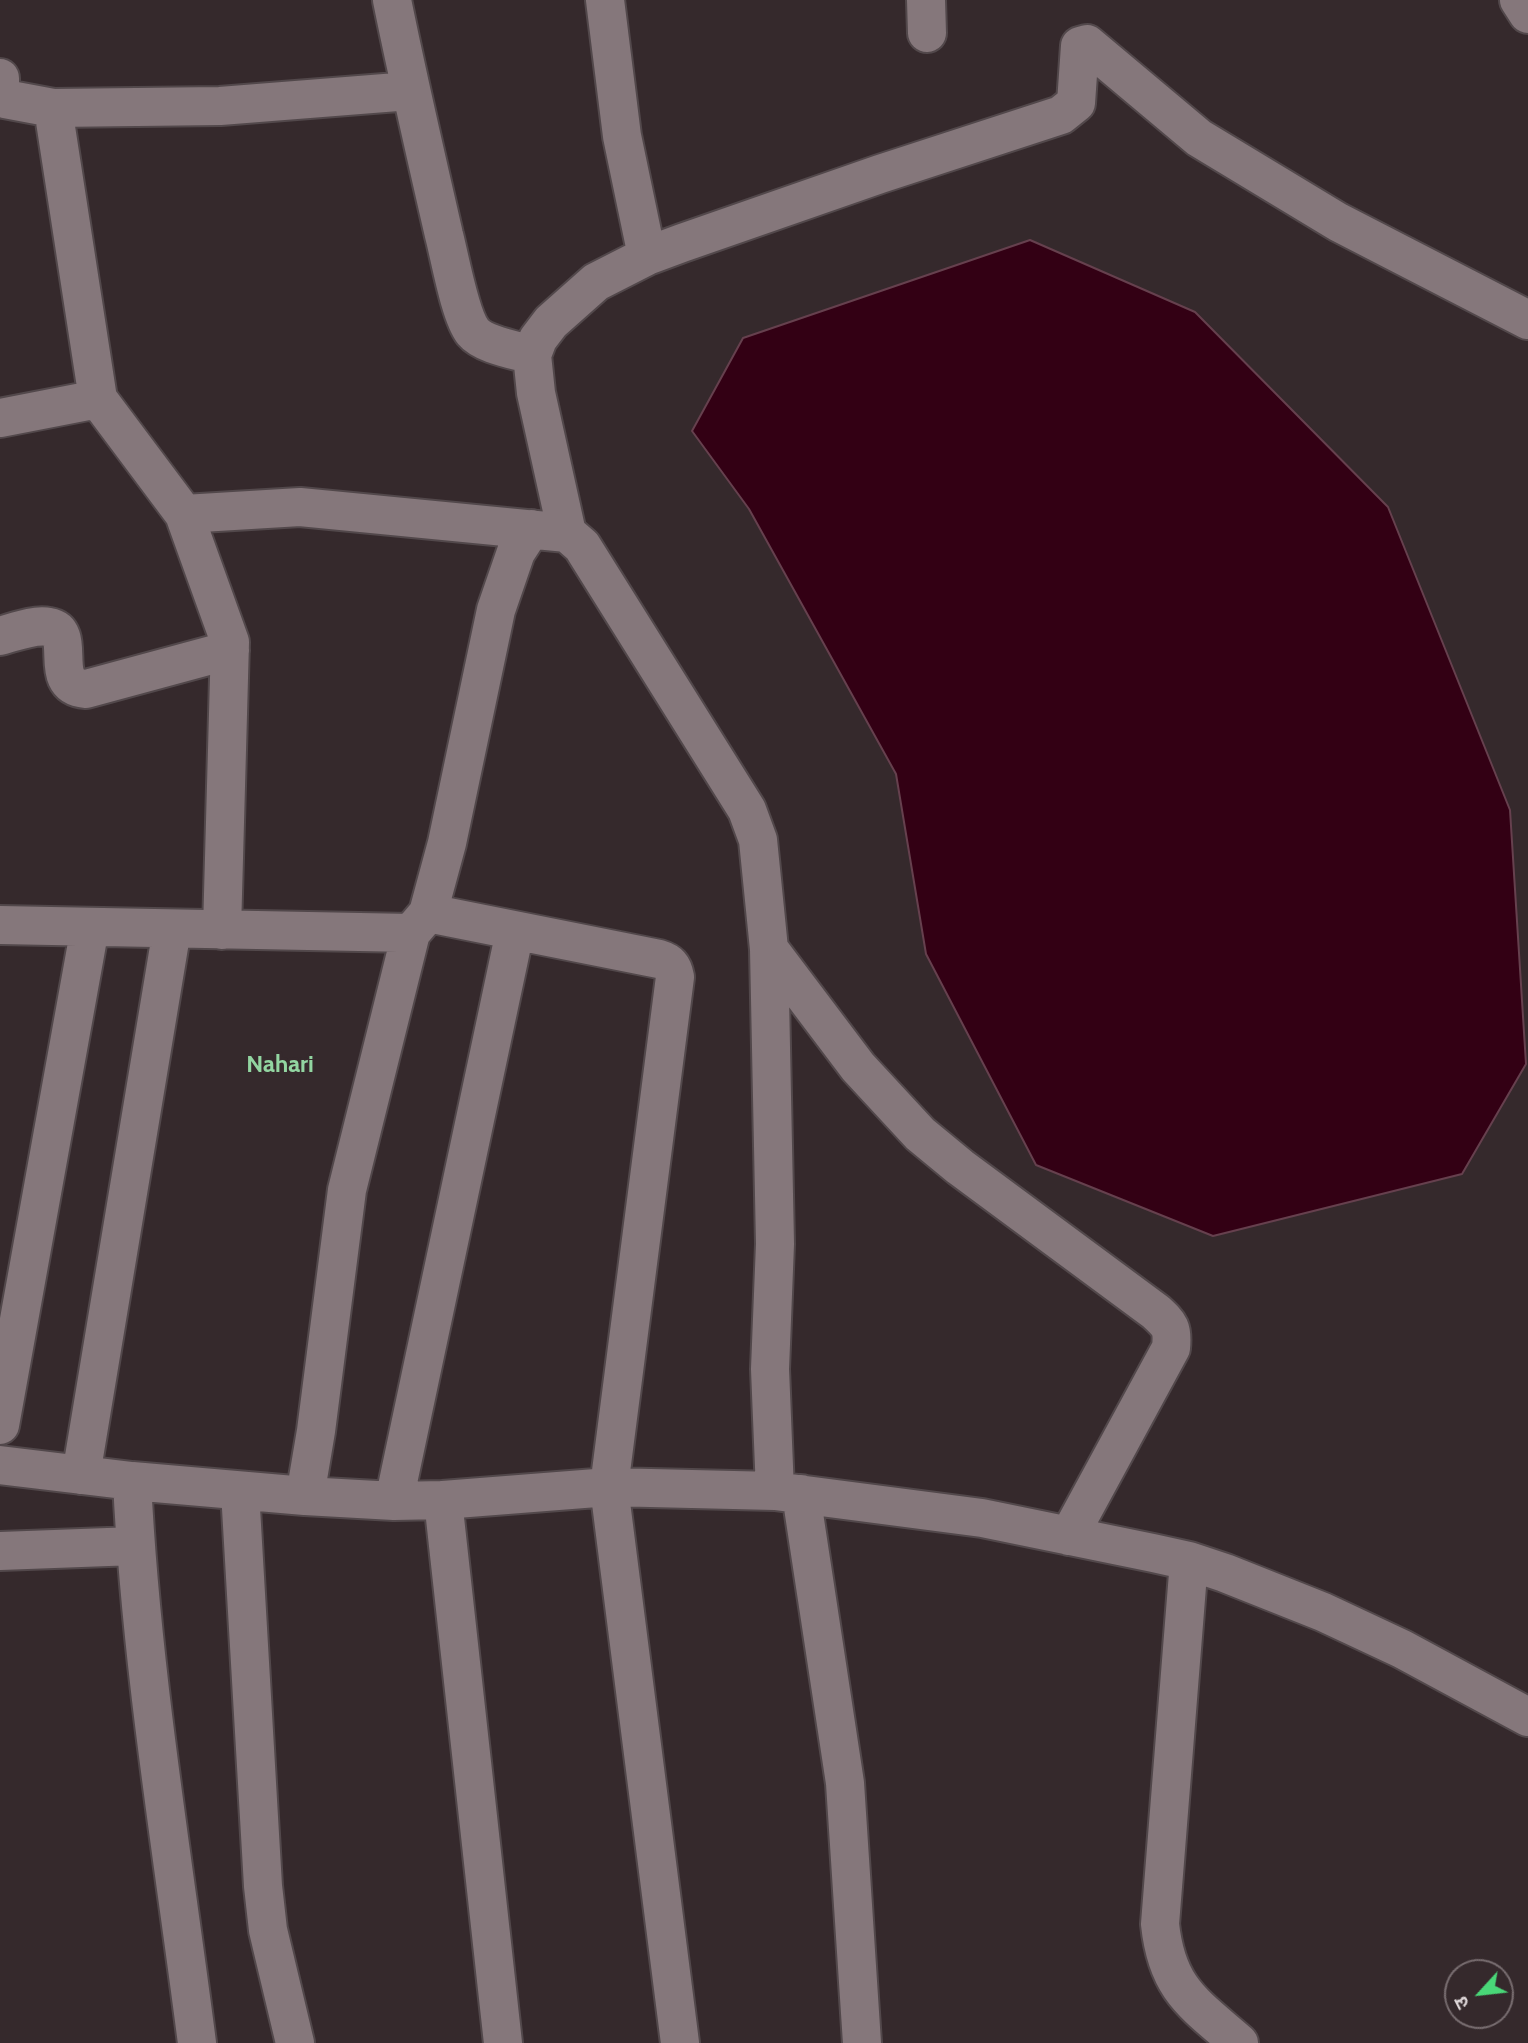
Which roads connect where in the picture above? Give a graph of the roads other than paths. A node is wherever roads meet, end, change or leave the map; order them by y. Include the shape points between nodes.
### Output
1 (392, 0) edge
2 (605, 0) edge
3 (1519, 0) edge
4 (1528, 14) edge
5 (0, 78) edge
6 (410, 91) junction
7 (53, 108) junction
8 (647, 256) junction
9 (1528, 320) edge
10 (533, 355) junction
11 (98, 399) junction
12 (0, 418) edge
13 (184, 513) junction
14 (549, 531) junction
15 (0, 636) edge
16 (230, 650) junction
17 (419, 923) junction
18 (0, 925) edge
19 (90, 927) junction
20 (172, 929) junction
21 (222, 930) junction
22 (515, 931) junction
23 (769, 949) junction
24 (0, 1425) edge
25 (0, 1465) edge
26 (81, 1475) junction
27 (132, 1481) junction
28 (610, 1487) junction
29 (240, 1491) junction
30 (788, 1492) junction
31 (305, 1496) junction
32 (443, 1500) junction
33 (394, 1501) junction
34 (1069, 1536) junction
35 (135, 1546) junction
36 (0, 1551) edge
37 (1189, 1561) junction
38 (1528, 1717) edge
39 (197, 2043) edge
40 (295, 2043) edge
41 (503, 2043) edge
42 (680, 2043) edge
43 (862, 2043) edge
44 (1238, 2043) edge

1 - 6 street
2 - 8 street via 622,136
3 - 4 street
5 - 7 street via 5,99
6 - 7 street via 220,106
6 - 10 street via 468,325 483,340
7 - 11 street
8 - 9 street via 1061,115 1076,103 1080,46 1087,44 1199,138 1338,222
8 - 10 street via 596,282 564,309 538,339
10 - 14 street
11 - 12 street
11 - 13 street
13 - 14 street via 300,507
13 - 16 street
14 - 17 street via 516,552 496,610 447,842
14 - 23 street via 582,546 747,810 758,840
15 - 16 street via 53,627 61,638 65,677 77,689
16 - 21 street
17 - 21 street
17 - 22 street
17 - 31 street via 347,1190
18 - 19 street
19 - 20 street
19 - 24 street
20 - 21 street
20 - 26 street
22 - 28 street via 659,959 673,968 675,977
22 - 33 street
23 - 30 street via 775,1244 769,1369
23 - 34 street via 858,1066 920,1134 1169,1324 1171,1348
25 - 26 street
26 - 27 street
27 - 29 street
27 - 35 street
28 - 30 street
28 - 32 street
28 - 42 street
29 - 31 street
29 - 40 street via 263,1886 268,1930
30 - 34 street via 982,1518
30 - 43 street via 845,1783
31 - 33 street
32 - 33 street
32 - 41 street
34 - 37 street
35 - 36 street
35 - 39 street
37 - 38 street via 1323,1612
37 - 44 street via 1160,1924 1173,1977 1189,2000

